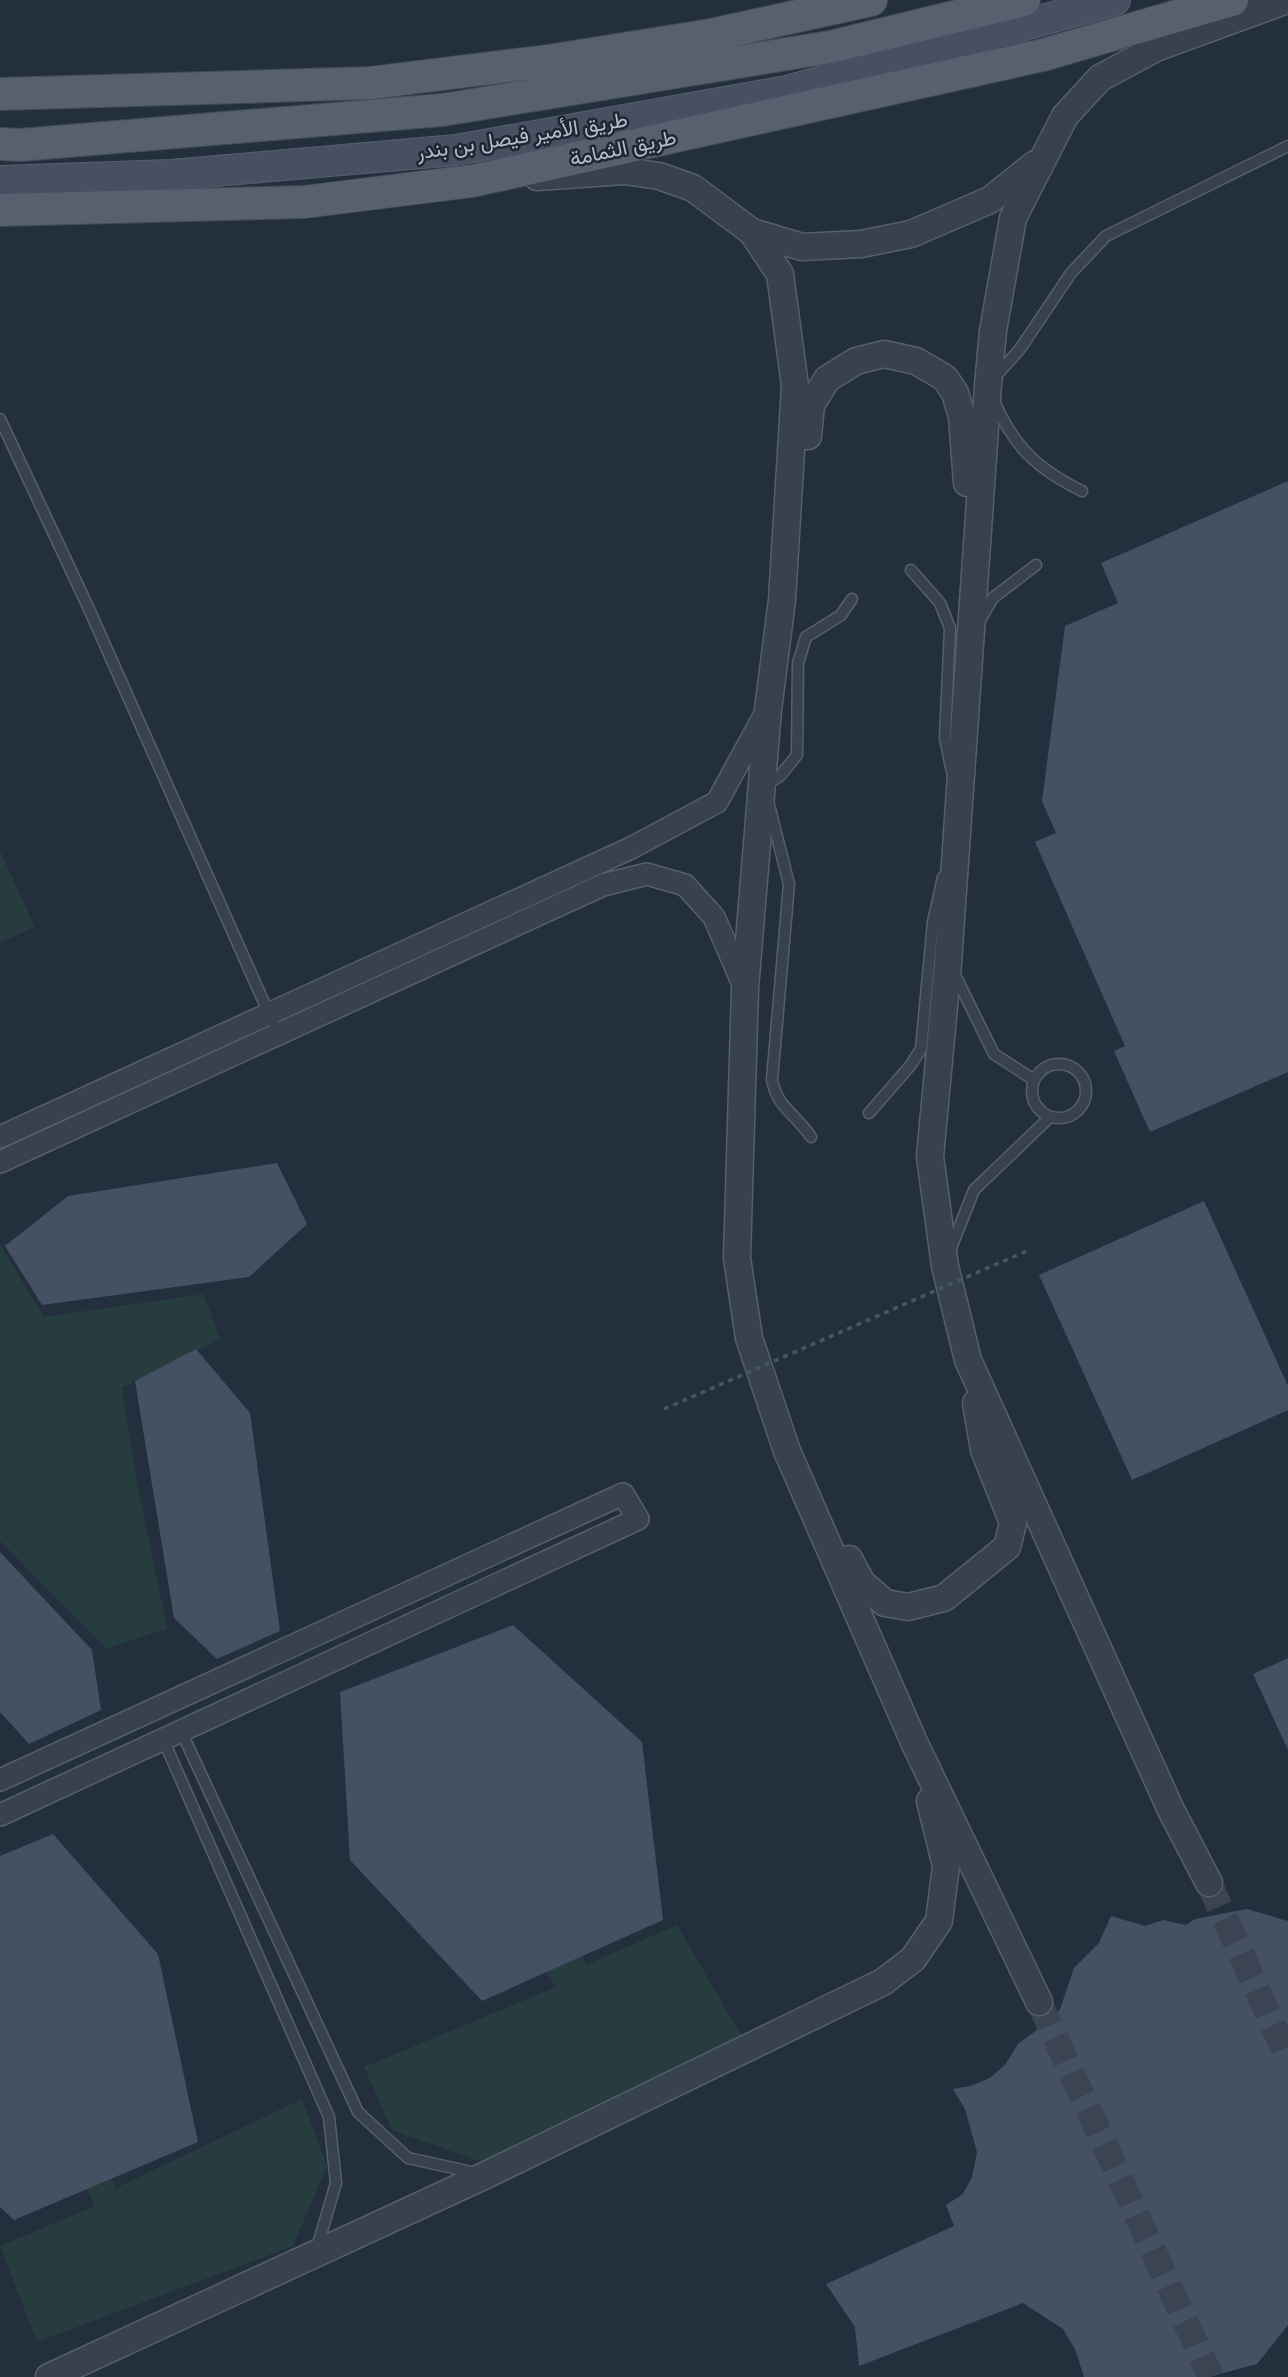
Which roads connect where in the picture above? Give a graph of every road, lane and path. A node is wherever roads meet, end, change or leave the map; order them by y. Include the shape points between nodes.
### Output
1 (871, 0) edge
2 (1024, 0) edge
3 (1115, 0) edge
4 (1232, 0) edge
5 (1287, 0) edge
6 (0, 87) edge
7 (106, 90) junction
8 (0, 94) edge
9 (0, 144) edge
10 (1288, 146) edge
11 (1040, 160) junction
12 (0, 181) edge
13 (472, 181) junction
14 (0, 210) edge
15 (752, 232) junction
16 (988, 386) junction
17 (0, 419) edge
18 (1082, 491) dead end
19 (976, 529) junction
20 (1036, 565) dead end
21 (911, 570) dead end
22 (852, 599) dead end
23 (782, 600) junction
24 (969, 639) junction
25 (768, 710) junction
26 (764, 785) junction
27 (958, 802) junction
28 (948, 962) junction
29 (745, 989) junction
30 (270, 1014) junction
31 (278, 1034) junction
32 (1034, 1080) junction
33 (869, 1113) dead end
34 (1050, 1117) junction
35 (0, 1137) edge
36 (811, 1137) dead end
37 (0, 1162) edge
38 (1029, 1250) dead end
39 (944, 1266) junction
40 (968, 1360) junction
41 (664, 1409) dead end
42 (787, 1451) junction
43 (172, 1735) junction
44 (914, 1742) junction
45 (0, 1780) edge
46 (0, 1815) edge
47 (1209, 1883) tunnel mouth
48 (1039, 2002) tunnel mouth
49 (486, 2175) junction
50 (315, 2254) junction
51 (49, 2377) edge

1 - 7 main road via 698,37 370,83
2 - 9 main road via 830,47 442,110
3 - 12 main road, طريق الأمير فيصل بن بندر via 787,91 456,150 172,175
4 - 13 main road, طريق الثمامة via 1044,55
5 - 11 street via 1156,48 1100,78 1065,116
6 - 7 main road
7 - 8 main road
10 - 16 lane via 1106,236 1071,273 1020,349
11 - 15 street via 990,200 911,234 861,244 802,247
11 - 16 street via 1013,218
13 - 14 main road, طريق الثمامة via 304,202
13 - 15 street via 624,172 659,176 693,188
15 - 23 street via 780,274 795,386
16 - 18 lane via 1004,424 1037,466
16 - 19 street
17 - 30 lane
19 - 23 street via 967,487 962,417 945,378 916,361 884,354 856,361 827,379 811,405 803,500
19 - 24 street
20 - 24 lane via 993,598
21 - 27 lane via 940,603 950,628 944,738
22 - 26 lane via 841,615 806,637 798,663 797,755 780,776
23 - 25 street
24 - 27 street
25 - 26 street
25 - 30 street via 717,802 631,848
26 - 29 street
26 - 36 lane via 789,884 772,1080 776,1101 799,1119
27 - 28 street
27 - 33 lane via 933,922 921,1049
28 - 32 lane via 994,1054
28 - 39 street via 930,1157
29 - 31 street via 714,917 685,885 647,874 603,885
29 - 42 street via 737,1258 749,1338
30 - 31 lane
30 - 35 street
31 - 37 street
32 - 34 lane via 1034,1102
32 - 34 lane via 1044,1069 1058,1065 1078,1072 1086,1085 1085,1099 1077,1111 1064,1118
34 - 39 lane via 974,1190
38 - 41 path, bridge
39 - 40 street
40 - 42 street via 984,1450 1013,1523 1007,1547 944,1598 908,1606 885,1603 862,1583
40 - 47 street via 1171,1810
42 - 44 street
43 - 45 street via 638,1519 624,1494
43 - 46 street
43 - 49 lane via 358,2112 408,2158
43 - 50 lane via 329,2117 336,2183
44 - 48 street
44 - 49 street via 946,1866 939,1922 913,1959 883,1982
49 - 50 street
50 - 51 street

